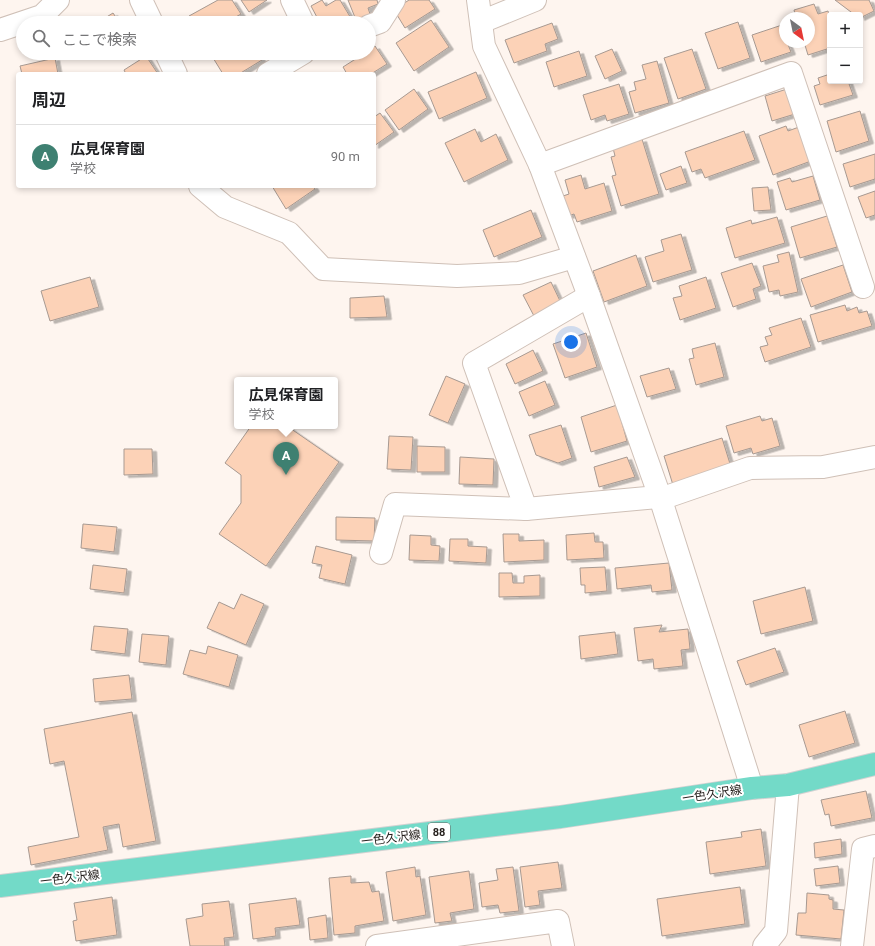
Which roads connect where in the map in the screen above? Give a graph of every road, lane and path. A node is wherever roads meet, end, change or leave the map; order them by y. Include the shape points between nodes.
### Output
1 (58, 0) edge
2 (141, 0) edge
3 (292, 0) edge
4 (394, 0) edge
5 (478, 0) edge
6 (535, 0) edge
7 (42, 16) edge
8 (149, 16) edge
9 (300, 16) edge
10 (481, 22) junction
11 (376, 23) edge
12 (16, 25) edge
13 (0, 30) edge
14 (169, 60) edge
15 (291, 60) edge
16 (175, 72) edge
17 (271, 72) edge
18 (540, 165) junction
19 (202, 188) edge
20 (574, 257) junction
21 (862, 287) dead end
22 (589, 296) junction
23 (875, 457) edge
24 (660, 497) junction
25 (526, 509) junction
26 (381, 553) dead end
27 (875, 764) edge
28 (788, 785) junction
29 (752, 788) junction
30 (875, 846) edge
31 (0, 886) edge
32 (377, 946) edge
33 (563, 946) edge
34 (764, 946) edge
35 (852, 946) edge

1 - 7 street
2 - 8 street
3 - 9 street
4 - 11 street via 380,22
5 - 10 street
6 - 10 street
10 - 18 street via 484,46
12 - 13 street
14 - 16 street
15 - 17 street
18 - 20 street
18 - 21 street via 792,73
19 - 20 street via 225,207 289,233 324,269 457,276 519,273
20 - 22 street
22 - 24 street
22 - 25 street via 474,363
23 - 24 street via 822,467 750,468
24 - 25 street
24 - 29 street
25 - 26 street via 395,504
27 - 28 main road, 一色久沢線 / 88
28 - 29 main road, 一色久沢線 / 88
28 - 34 street via 776,931
29 - 31 main road, 一色久沢線 / 88 via 560,817
30 - 35 street via 863,849
32 - 33 street via 558,921

